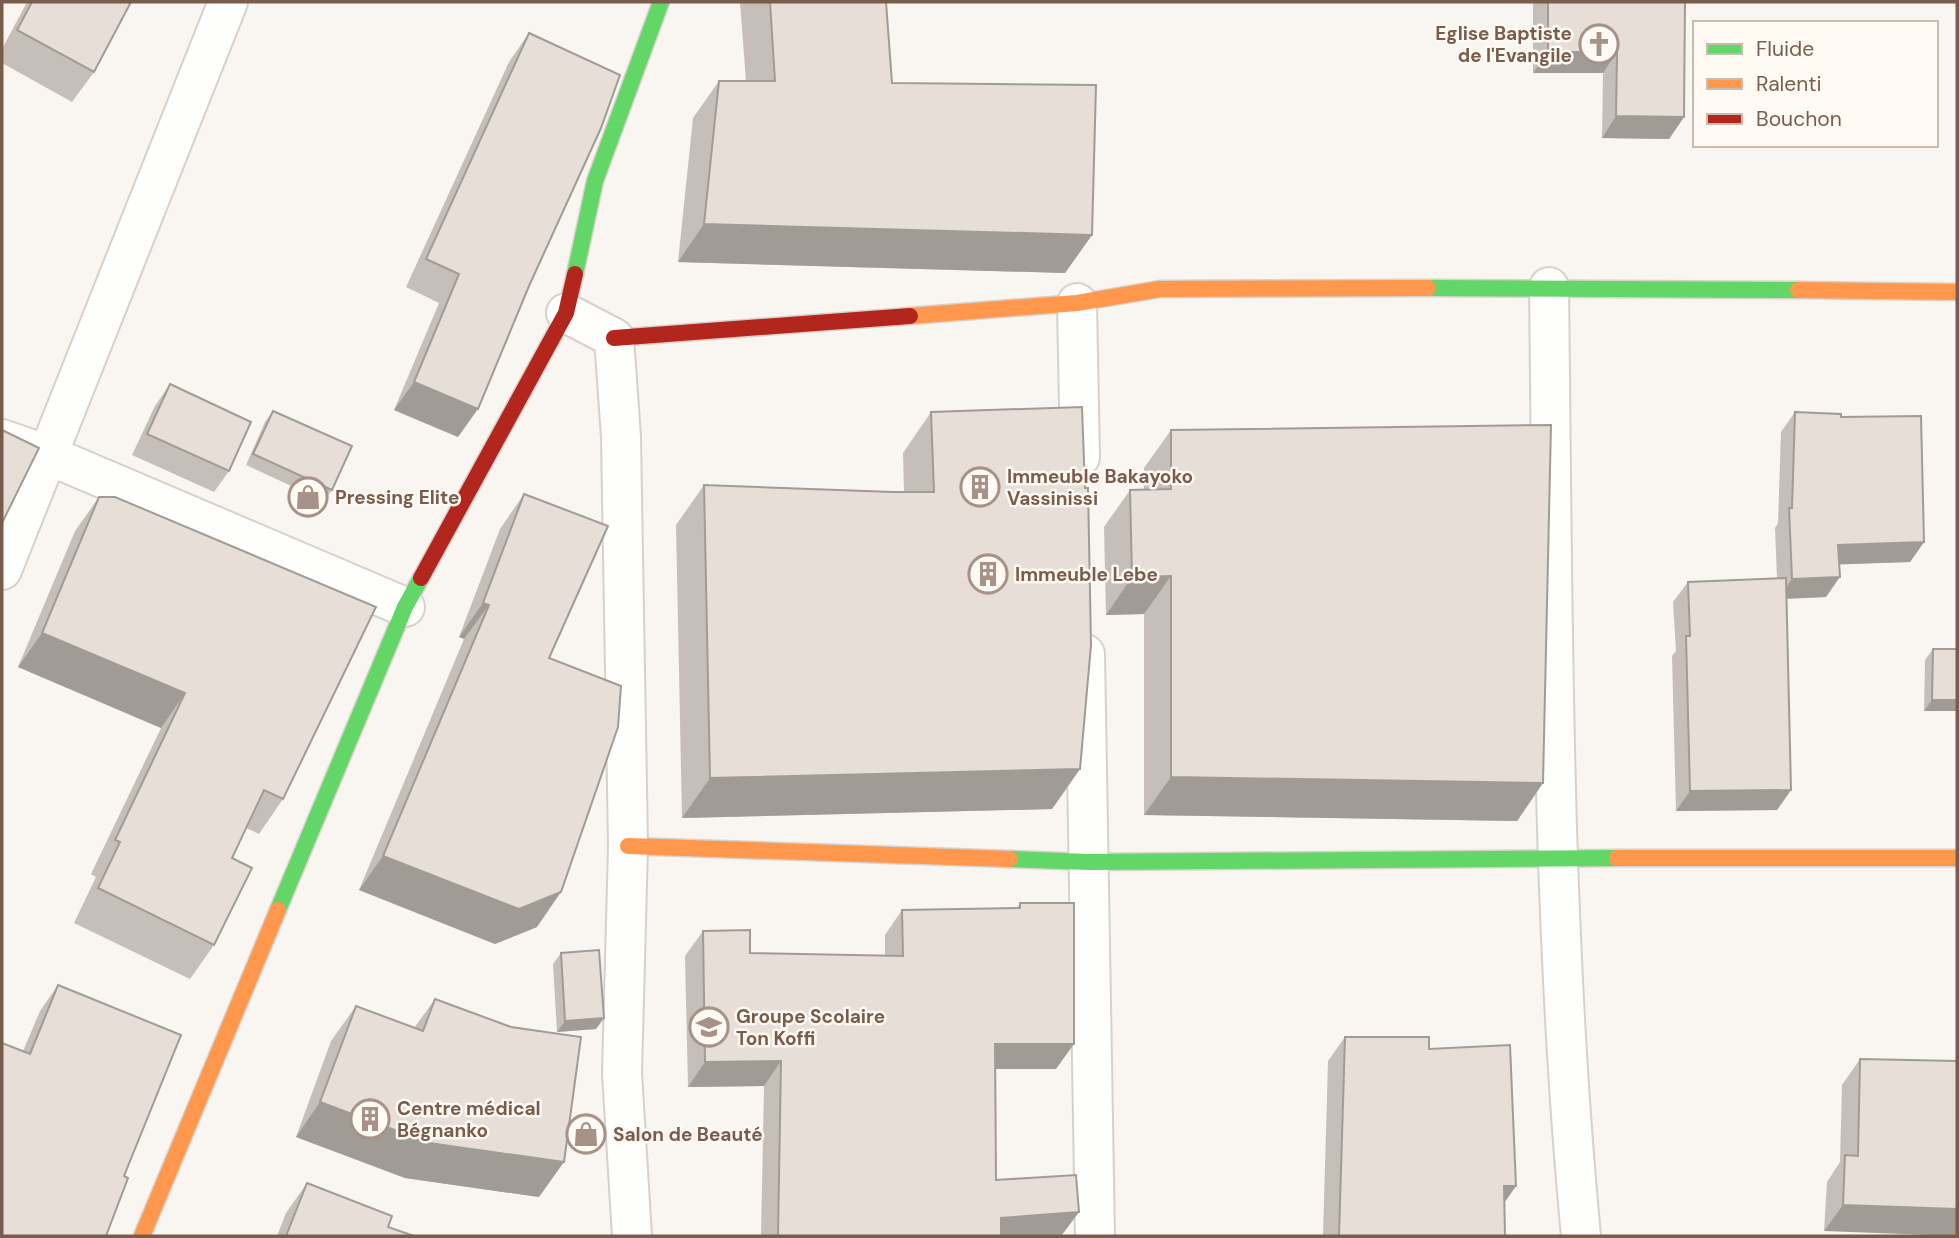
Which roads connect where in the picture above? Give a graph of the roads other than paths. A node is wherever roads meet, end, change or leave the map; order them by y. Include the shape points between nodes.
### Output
1 (228, 2) edge
2 (661, 2) edge
3 (1549, 287) junction
4 (1957, 292) edge
5 (1077, 303) junction
6 (566, 313) junction
7 (614, 338) junction
8 (2, 439) edge
9 (48, 455) junction
10 (1081, 485) edge
11 (2, 570) edge
12 (405, 607) junction
13 (1084, 624) edge
14 (628, 846) junction
15 (1556, 858) junction
16 (1957, 858) edge
17 (1089, 862) junction
18 (142, 1236) edge
19 (632, 1236) edge
20 (1095, 1236) edge
21 (1581, 1236) edge

1 - 9 street
2 - 6 street via 595,181
3 - 4 street
3 - 5 street via 1160,289
3 - 15 street
5 - 7 street
5 - 10 street
6 - 7 street
6 - 12 street
7 - 14 street via 621,437
8 - 9 street
9 - 11 street
9 - 12 street
12 - 18 street
13 - 17 street
14 - 17 street
14 - 19 street via 622,1073
15 - 16 street
15 - 17 street
15 - 21 street
17 - 20 street

